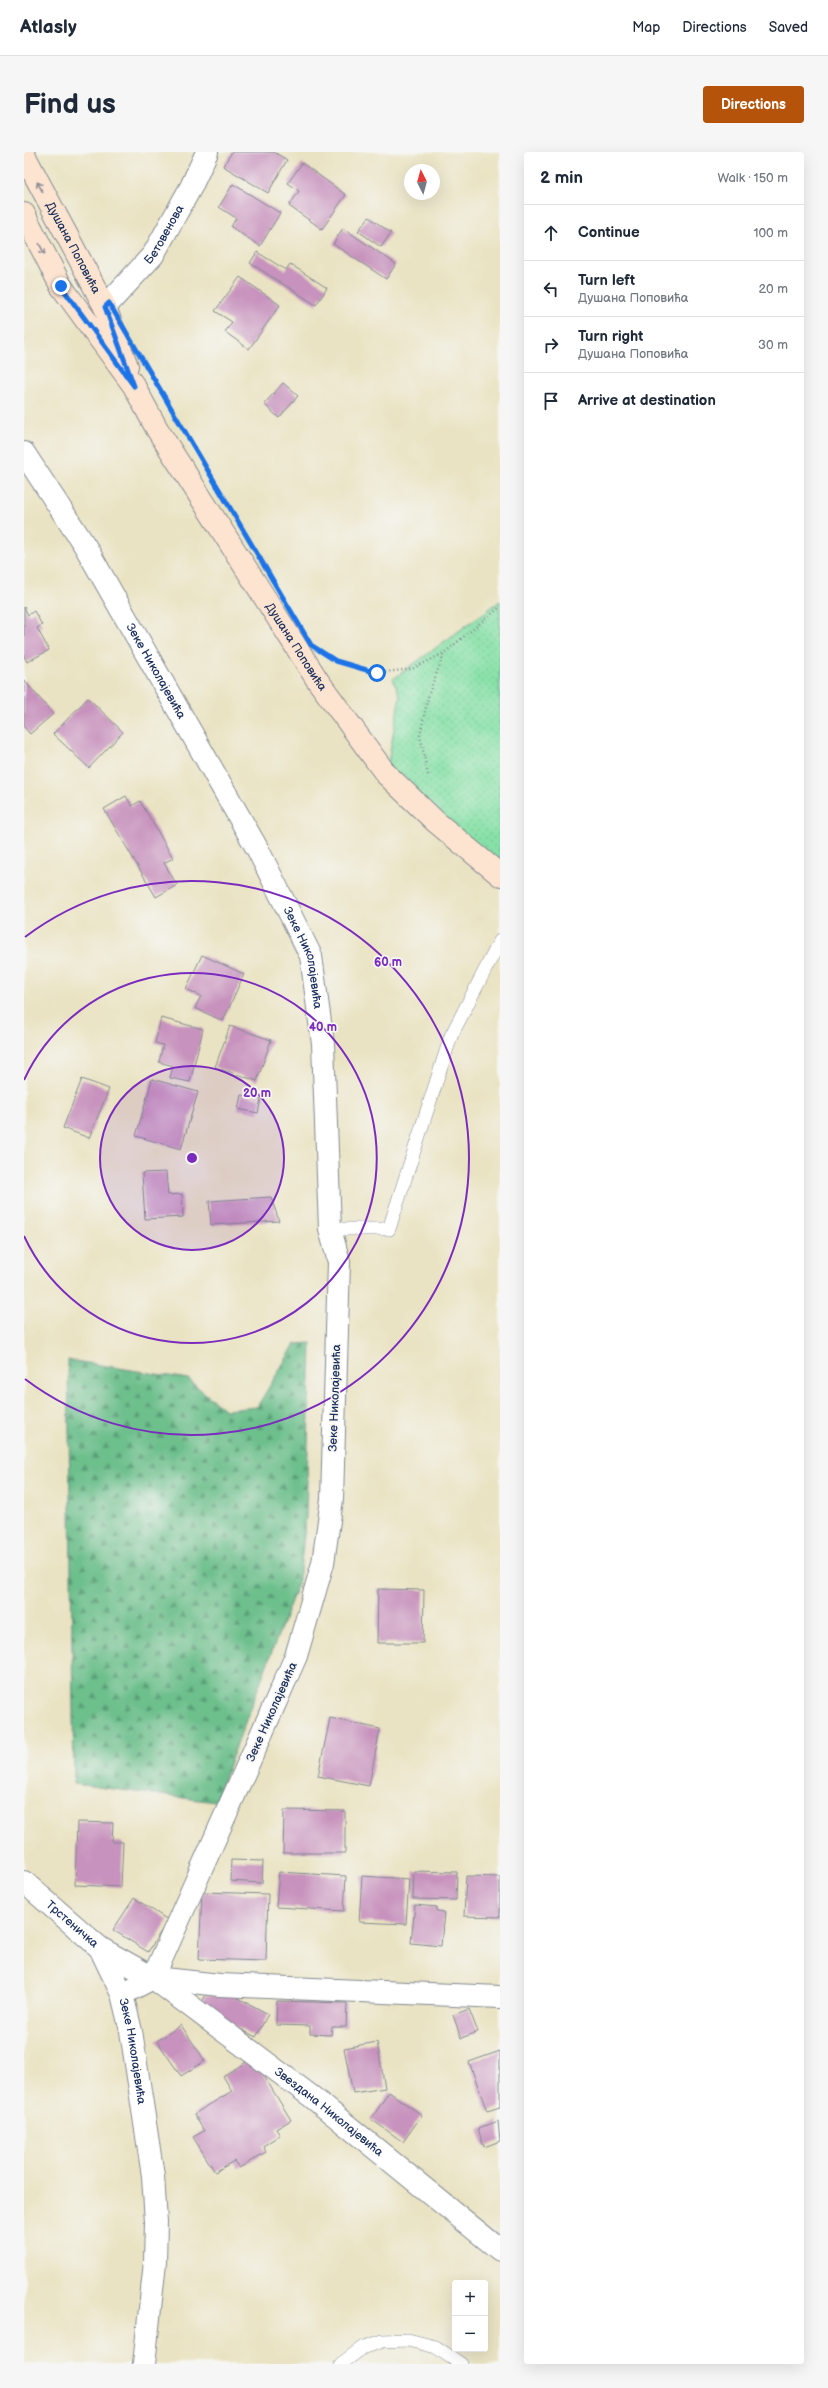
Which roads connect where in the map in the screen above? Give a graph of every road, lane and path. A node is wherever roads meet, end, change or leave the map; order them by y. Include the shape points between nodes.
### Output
1 (207, 152) edge
2 (24, 156) edge
3 (24, 214) edge
4 (105, 307) junction
5 (134, 386) junction
6 (24, 453) edge
7 (500, 607) edge
8 (444, 653) junction
9 (336, 661) dead end
10 (429, 779) dead end
11 (499, 875) edge
12 (500, 941) edge
13 (330, 1229) junction
14 (24, 1882) edge
15 (100, 1948) junction
16 (153, 1978) junction
17 (122, 1994) junction
18 (500, 1997) edge
19 (500, 2250) edge
20 (144, 2364) edge
21 (341, 2364) edge
22 (461, 2364) edge

1 - 4 street, Бетовенова via 191,187 153,255
4 -> 2 main road, Душана Поповића
3 -> 5 main road, Душана Поповића via 61,286
4 - 5 main road, Душана Поповића
5 - 11 main road, Душана Поповића via 157,429 301,655 386,774 436,822
6 - 13 street, Зеке Николајевића via 93,559 258,850 311,956 324,1044
7 - 8 path
8 - 9 path via 412,669 377,673
8 - 10 path via 429,693 420,735
12 - 13 lane via 451,1036 389,1229
13 - 16 street, Зеке Николајевића via 339,1262 332,1499 323,1563 296,1656
14 - 15 street, Трстеничка
15 - 16 street, Звездана Николајевића
15 - 17 street, Трстеничка
16 - 17 street, Зеке Николајевића
16 - 18 street, Звездана Николајевића via 220,1985
16 - 19 street, Звездана Николајевића via 312,2097
17 - 20 street, Зеке Николајевића via 131,2031 152,2169 156,2222 155,2262
21 - 22 lane via 362,2348 383,2340 408,2340 436,2347

